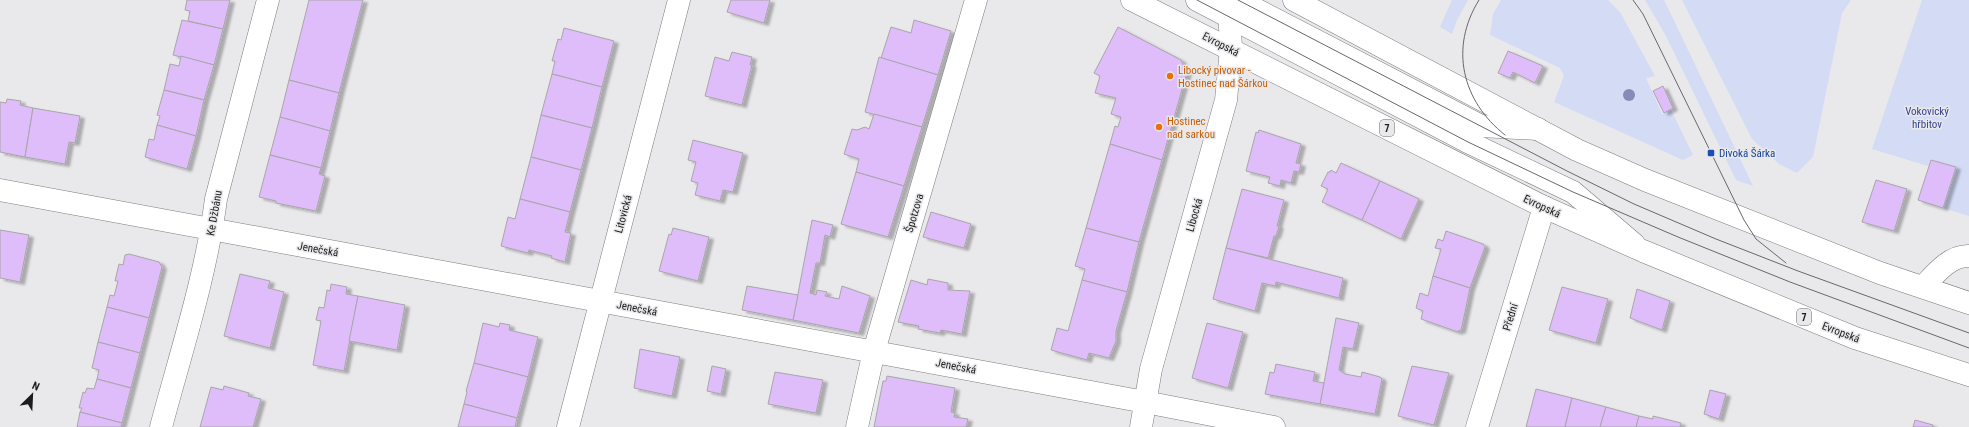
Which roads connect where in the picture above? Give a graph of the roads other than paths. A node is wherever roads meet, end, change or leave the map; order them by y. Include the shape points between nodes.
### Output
1 (268, 0) edge
2 (679, 0) edge
3 (976, 0) edge
4 (1132, 0) edge
5 (1197, 0) edge
6 (1294, 0) edge
7 (1232, 6) edge
8 (1231, 49) junction
9 (1538, 129) junction
10 (0, 190) edge
11 (1544, 207) junction
12 (212, 229) junction
13 (1643, 251) junction
14 (1969, 256) edge
15 (1923, 287) junction
16 (601, 301) junction
17 (1969, 303) edge
18 (874, 351) junction
19 (1969, 375) edge
20 (1146, 402) junction
21 (162, 427) edge
22 (568, 427) edge
23 (857, 427) edge
24 (1141, 427) edge
25 (1274, 427) edge
26 (1476, 427) edge

1 - 12 street, Ke Džbánu via 216,199
2 - 16 street, Litovická
3 - 18 street, Špotzova
4 - 8 street, Evropská / 7
5 - 7 street
6 - 9 street
7 - 8 street, Libocká
7 - 9 street via 1481,126
7 - 13 street via 1468,142 1573,192
8 - 11 street, Evropská / 7
8 - 20 street, Libocká via 1226,100 1151,369
9 - 15 street via 1577,150 1645,180 1880,273
10 - 12 street, Jenečská
11 - 13 street, Evropská / 7
11 - 26 street, Přední
12 - 16 street, Jenečská
12 - 21 street, Ke Džbánu
13 - 19 street, Evropská / 7 via 1856,338
14 - 15 street via 1960,255 1940,268
15 - 17 street
16 - 18 street, Jenečská
16 - 22 street, Litovická
18 - 20 street, Jenečská
18 - 23 street, Špotzova
20 - 24 street, Libocká
20 - 25 street, Jenečská

